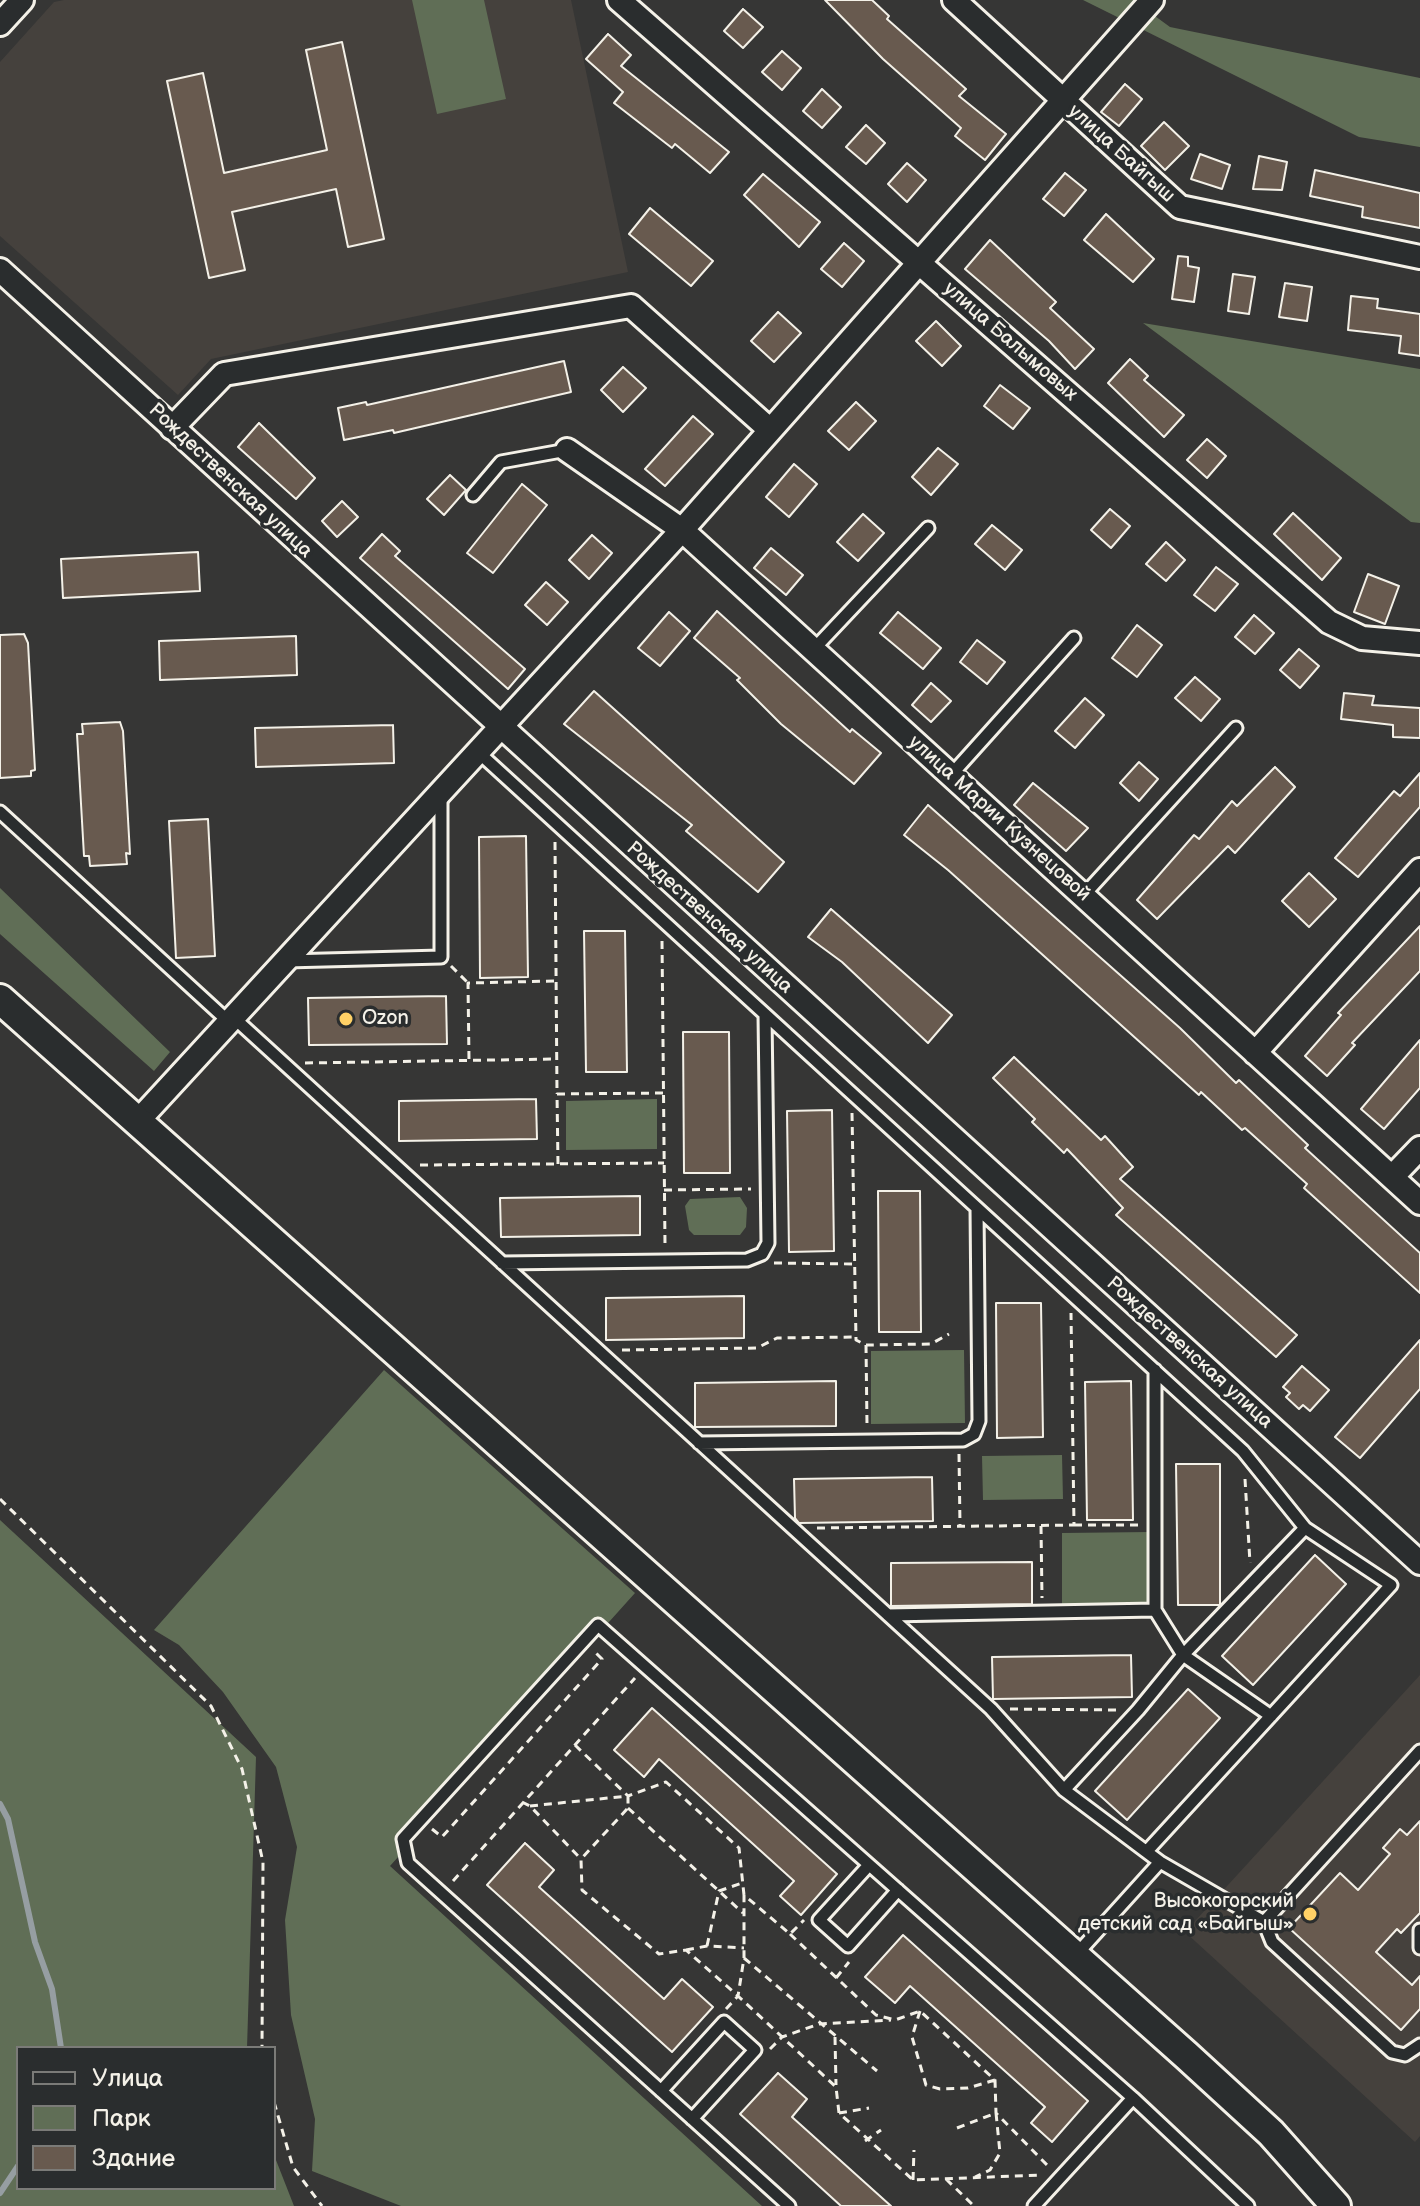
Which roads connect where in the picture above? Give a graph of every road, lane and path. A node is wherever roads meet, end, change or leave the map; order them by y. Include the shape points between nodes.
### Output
1 (22, 0) edge
2 (619, 0) edge
3 (954, 0) edge
4 (1149, 1) edge
5 (0, 24) edge
6 (1061, 100) junction
7 (1420, 257) edge
8 (919, 261) junction
9 (0, 270) edge
10 (172, 428) junction
11 (769, 429) junction
12 (567, 450) joint
13 (473, 495) dead end
14 (928, 528) dead end
15 (682, 530) junction
16 (1074, 638) dead end
17 (1420, 643) edge
18 (813, 650) junction
19 (498, 728) junction
20 (1236, 728) dead end
21 (477, 751) junction
22 (951, 775) junction
23 (441, 790) junction
24 (0, 812) edge
25 (555, 822) junction
26 (1420, 870) edge
27 (1083, 896) junction
28 (661, 920) junction
29 (441, 957) junction
30 (284, 961) junction
31 (556, 981) junction
32 (468, 983) junction
33 (0, 999) edge
34 (765, 1015) junction
35 (231, 1020) junction
36 (1255, 1053) junction
37 (557, 1059) junction
38 (469, 1061) junction
39 (283, 1063) junction
40 (663, 1093) junction
41 (557, 1094) junction
42 (852, 1094) junction
43 (137, 1122) junction
44 (1420, 1148) edge
45 (664, 1163) junction
46 (558, 1164) junction
47 (395, 1166) junction
48 (1392, 1177) junction
49 (767, 1189) junction
50 (664, 1190) junction
51 (1420, 1203) edge
52 (977, 1208) junction
53 (762, 1254) junction
54 (665, 1261) junction
55 (502, 1263) junction
56 (854, 1264) junction
57 (1071, 1293) junction
58 (949, 1334) dead end
59 (855, 1337) junction
60 (866, 1345) junction
61 (598, 1350) junction
62 (1155, 1370) junction
63 (959, 1440) junction
64 (867, 1441) junction
65 (699, 1443) junction
66 (1243, 1451) junction
67 (0, 1499) edge
68 (1156, 1524) junction
69 (1074, 1525) junction
70 (960, 1526) junction
71 (1041, 1526) junction
72 (1305, 1528) junction
73 (793, 1529) junction
74 (1420, 1563) edge
75 (1252, 1587) junction
76 (1155, 1610) junction
77 (1042, 1613) junction
78 (888, 1615) junction
79 (601, 1643) dead end
80 (1183, 1655) junction
81 (645, 1667) junction
82 (991, 1709) junction
83 (1138, 1710) junction
84 (1271, 1716) junction
85 (575, 1745) junction
86 (1420, 1751) edge
87 (1064, 1790) junction
88 (628, 1796) junction
89 (522, 1802) junction
90 (530, 1806) junction
91 (628, 1808) junction
92 (425, 1836) dead end
93 (1147, 1851) junction
94 (581, 1859) junction
95 (1160, 1862) junction
96 (869, 1865) junction
97 (742, 1882) junction
98 (898, 1890) junction
99 (719, 1891) junction
100 (442, 1894) junction
101 (744, 1895) junction
102 (744, 1914) junction
103 (809, 1914) dead end
104 (1264, 1922) junction
105 (1420, 1930) edge
106 (790, 1934) junction
107 (707, 1946) junction
108 (744, 1948) junction
109 (1420, 1948) edge
110 (686, 1950) junction
111 (1075, 1956) junction
112 (854, 1957) dead end
113 (744, 1958) junction
114 (836, 1978) junction
115 (738, 1996) junction
116 (920, 2011) junction
117 (718, 2017) dead end
118 (895, 2020) junction
119 (819, 2024) junction
120 (782, 2037) junction
121 (835, 2037) junction
122 (1420, 2045) edge
123 (262, 2046) edge
124 (762, 2058) dead end
125 (877, 2071) dead end
126 (995, 2080) junction
127 (836, 2087) junction
128 (661, 2091) junction
129 (1133, 2098) junction
130 (869, 2108) dead end
131 (276, 2109) edge
132 (839, 2113) junction
133 (996, 2113) junction
134 (692, 2119) junction
135 (957, 2128) dead end
136 (881, 2130) dead end
137 (865, 2141) junction
138 (914, 2150) dead end
139 (1059, 2157) dead end
140 (1049, 2167) junction
141 (1042, 2175) junction
142 (972, 2178) junction
143 (946, 2179) junction
144 (913, 2180) junction
145 (1033, 2186) dead end
146 (322, 2206) edge
147 (789, 2206) edge
148 (974, 2206) edge
149 (1034, 2206) edge
150 (1248, 2206) edge
151 (1335, 2206) edge

1 - 5 street
2 - 8 street, улица Балымовых
3 - 6 street, улица Байгыш
4 - 6 street
6 - 7 street, улица Байгыш via 1180,207
6 - 8 street
8 - 11 street
8 - 17 street, улица Балымовых via 1329,622 1362,638
9 - 10 street, Рождественская улица
10 - 11 street via 224,374 631,306
10 - 19 street, Рождественская улица
11 - 15 street
12 - 13 lane via 501,462
12 - 15 street, улица Марии Кузнецовой
14 - 18 lane
15 - 18 street, улица Марии Кузнецовой
15 - 19 street
16 - 22 lane
18 - 22 street, улица Марии Кузнецовой
19 - 21 street
19 - 74 street, Рождественская улица
20 - 27 lane
21 - 23 street
21 - 25 lane
22 - 27 street, улица Марии Кузнецовой
23 - 29 lane
23 - 30 street
24 - 35 lane
25 - 28 lane
25 - 31 path
26 - 36 street
27 - 36 street, улица Марии Кузнецовой
28 - 34 lane
28 - 40 path
29 - 30 lane
29 - 32 path
30 - 35 street
31 - 32 path
31 - 37 path
32 - 38 path
33 - 43 street
34 - 42 lane
34 - 49 lane
35 - 39 lane
35 - 43 street
36 - 48 street, улица Марии Кузнецовой
37 - 38 path
37 - 41 path
38 - 39 path
39 - 47 lane
40 - 41 path
40 - 45 path
41 - 46 path
42 - 52 lane
42 - 56 path
43 - 111 street
44 - 48 street
45 - 46 path
45 - 50 path
46 - 47 path
47 - 55 lane
48 - 51 street, улица Марии Кузнецовой
49 - 50 path
49 - 53 lane via 768,1243
50 - 54 path
52 - 57 lane
52 - 63 lane via 979,1426 969,1438
53 - 54 lane via 747,1260
53 - 56 path via 783,1265
54 - 55 lane
55 - 61 lane
56 - 59 path
57 - 62 lane
57 - 69 path
58 - 60 path via 931,1344
59 - 60 path
59 - 61 path via 779,1337 757,1348
60 - 64 path
61 - 65 lane
62 - 66 lane
62 - 68 lane
63 - 64 lane
63 - 70 path
64 - 65 lane
65 - 73 lane
66 - 72 lane
66 - 75 path
67 - 123 path via 211,1706 242,1769 263,1862
68 - 69 path
68 - 76 lane
69 - 71 path
70 - 71 path
70 - 73 path
71 - 77 path
72 - 75 lane
72 - 84 lane via 1391,1585
73 - 78 lane
75 - 80 lane
76 - 77 lane
76 - 80 lane
77 - 78 lane
78 - 82 lane
79 - 92 path via 592,1649 602,1659 442,1837 432,1828
80 - 83 lane
80 - 84 lane
81 - 85 path
81 - 96 lane
81 - 100 lane via 598,1625 403,1839 408,1863
82 - 83 path
82 - 87 lane
83 - 87 lane
84 - 93 lane
85 - 88 path
85 - 89 path
86 - 104 lane
87 - 93 lane
88 - 90 path
88 - 91 path
88 - 97 path via 666,1782 739,1848
89 - 90 path
89 - 100 path
90 - 94 path
91 - 94 path
91 - 99 path
93 - 95 lane
94 - 110 path via 582,1890 659,1954
95 - 104 lane
95 - 111 lane
96 - 98 lane
96 - 98 lane via 819,1920 848,1946
97 - 99 path
97 - 101 path
98 - 129 lane
99 - 102 path
99 - 107 path
100 - 128 lane
101 - 102 path
101 - 106 path
102 - 108 path
103 - 106 path
104 - 122 lane via 1272,1942 1392,2052 1405,2055
105 - 109 lane
106 - 114 path
107 - 108 path
107 - 110 path
108 - 113 path
110 - 115 path
111 - 151 street via 1271,2133
112 - 114 path
113 - 115 path
113 - 119 path
114 - 118 path via 876,2015
115 - 117 path
115 - 120 path
116 - 118 path
116 - 126 path
116 - 126 path via 912,2037 926,2085 968,2088
118 - 119 path
119 - 120 path
119 - 121 path
120 - 124 path
120 - 127 path
121 - 125 path
121 - 127 path
126 - 133 path
127 - 132 path
128 - 134 lane
128 - 134 lane via 724,2022 755,2050
129 - 149 lane
129 - 150 lane
130 - 132 path
131 - 146 path via 293,2167
132 - 137 path
133 - 135 path
133 - 140 path
133 - 142 path via 1000,2153 990,2170
134 - 147 lane
136 - 137 path
137 - 144 path
138 - 144 path
139 - 140 path
140 - 141 path
141 - 142 path
141 - 145 path
142 - 143 path
143 - 144 path
143 - 148 path

